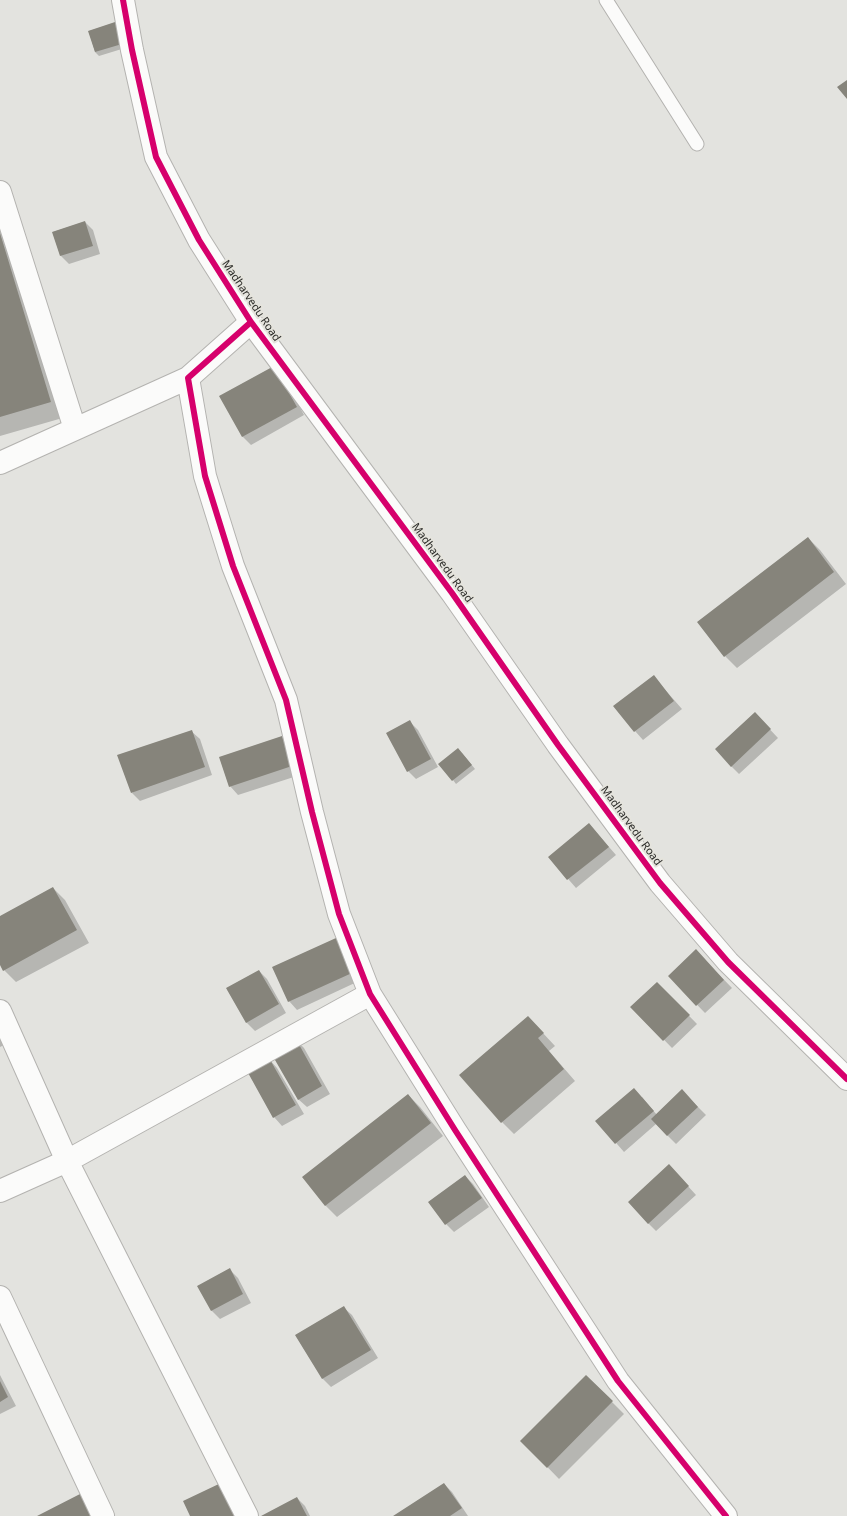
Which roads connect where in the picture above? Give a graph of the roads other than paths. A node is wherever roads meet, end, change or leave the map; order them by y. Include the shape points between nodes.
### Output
1 (123, 0) edge
2 (606, 0) edge
3 (697, 144) dead end
4 (0, 192) edge
5 (251, 322) junction
6 (188, 378) junction
7 (75, 429) junction
8 (0, 463) edge
9 (370, 994) junction
10 (0, 1011) edge
11 (847, 1079) edge
12 (67, 1161) junction
13 (0, 1191) edge
14 (0, 1297) edge
15 (103, 1516) edge
16 (247, 1516) edge
17 (726, 1516) edge

1 - 5 street, Madharvedu Road via 156,157 199,240
2 - 3 lane
4 - 7 street
5 - 6 street
5 - 11 street, Madharvedu Road via 452,593 558,745 660,883 728,962
6 - 7 street
6 - 9 street via 205,476 233,566 286,700 339,914
7 - 8 street
9 - 12 street
9 - 17 street via 459,1137 618,1381
10 - 12 street
12 - 13 street
12 - 16 street
14 - 15 street

